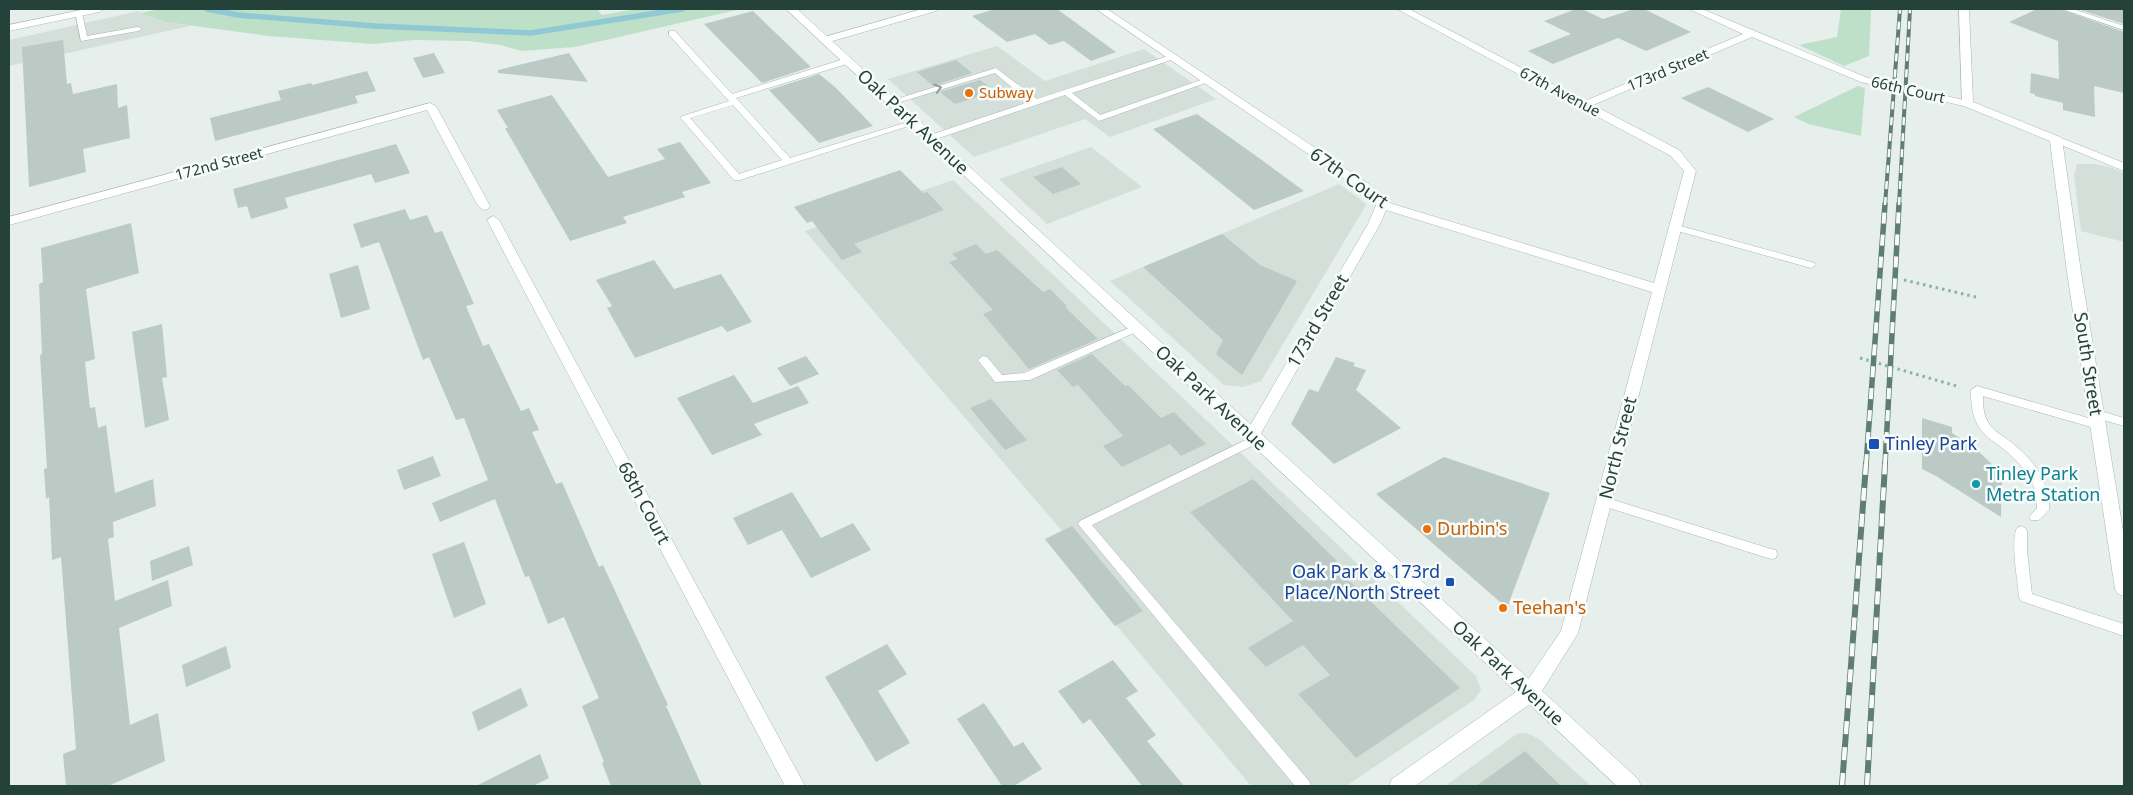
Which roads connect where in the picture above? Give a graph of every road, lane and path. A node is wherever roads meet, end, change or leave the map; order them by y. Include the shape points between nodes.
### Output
1 (99, 9) edge
2 (790, 9) edge
3 (932, 9) edge
4 (1101, 9) edge
5 (1402, 9) edge
6 (1694, 9) edge
7 (1964, 9) edge
8 (2066, 9) edge
9 (78, 13) junction
10 (9, 28) edge
11 (2124, 28) edge
12 (138, 29) dead end
13 (672, 33) dead end
14 (1751, 34) junction
15 (825, 40) junction
16 (1171, 57) junction
17 (847, 61) junction
18 (1207, 81) junction
19 (1066, 92) junction
20 (732, 99) junction
21 (892, 102) junction
22 (1036, 103) junction
23 (1968, 104) junction
24 (430, 106) joint
25 (1585, 106) junction
26 (914, 123) junction
27 (930, 138) junction
28 (2056, 139) junction
29 (788, 161) junction
30 (2124, 167) edge
31 (1685, 194) joint
32 (1382, 206) junction
33 (9, 221) edge
34 (1677, 228) junction
35 (1811, 265) dead end
36 (1904, 280) dead end
37 (1658, 289) junction
38 (1976, 297) dead end
39 (1136, 328) junction
40 (1860, 358) dead end
41 (983, 360) dead end
42 (1944, 382) dead end
43 (2097, 420) junction
44 (2124, 422) edge
45 (1254, 437) junction
46 (1604, 502) junction
47 (2035, 517) dead end
48 (2021, 532) dead end
49 (1771, 554) dead end
50 (2124, 589) edge
51 (2124, 630) edge
52 (1530, 693) junction
53 (795, 786) edge
54 (1304, 786) edge
55 (1399, 786) edge
56 (1631, 786) edge

1 - 9 street
2 - 15 street, Oak Park Avenue
3 - 15 street
4 - 16 street, 67th Court
5 - 25 street, 67th Avenue
6 - 14 street, 66th Court
7 - 23 street
8 - 11 lane
9 - 10 street
9 - 12 lane via 84,40
13 - 20 lane
14 - 23 street, 66th Court via 1865,80
14 - 25 street, 173rd Street
15 - 17 street, Oak Park Avenue
16 - 18 street, 67th Court
16 - 19 lane
17 - 20 lane
17 - 21 street, Oak Park Avenue
18 - 19 lane via 1100,118
18 - 32 street, 67th Court via 1365,187
19 - 22 lane
20 - 29 lane
20 - 29 lane via 684,117 737,178
21 -> 22 lane via 996,70
21 - 26 street, Oak Park Avenue
22 - 27 lane
23 - 28 street, 66th Court
24 - 33 street, 172nd Street
24 - 53 street, 68th Court
25 - 31 street, 67th Avenue via 1675,153 1690,171
26 - 27 street, Oak Park Avenue
26 - 29 lane
27 - 39 street, Oak Park Avenue
28 - 30 street, 66th Court
28 - 43 street, South Street
31 - 34 street, North Street
32 - 37 street, 67th Court
32 - 45 street, 173rd Street
34 - 35 lane
34 - 37 street, North Street
36 - 38 path
37 - 46 street, North Street
39 - 41 lane via 1026,377 999,379
39 - 45 street, Oak Park Avenue
40 - 42 path
43 - 44 lane
43 - 47 lane via 1977,390 1983,425 2038,478 2044,498 2043,510
43 - 50 street, South Street
45 - 52 street, Oak Park Avenue
45 - 54 lane via 1084,524
46 - 49 lane
46 - 52 street, North Street via 1569,633
48 - 51 lane via 2026,597
52 - 55 street
52 - 56 street, Oak Park Avenue

